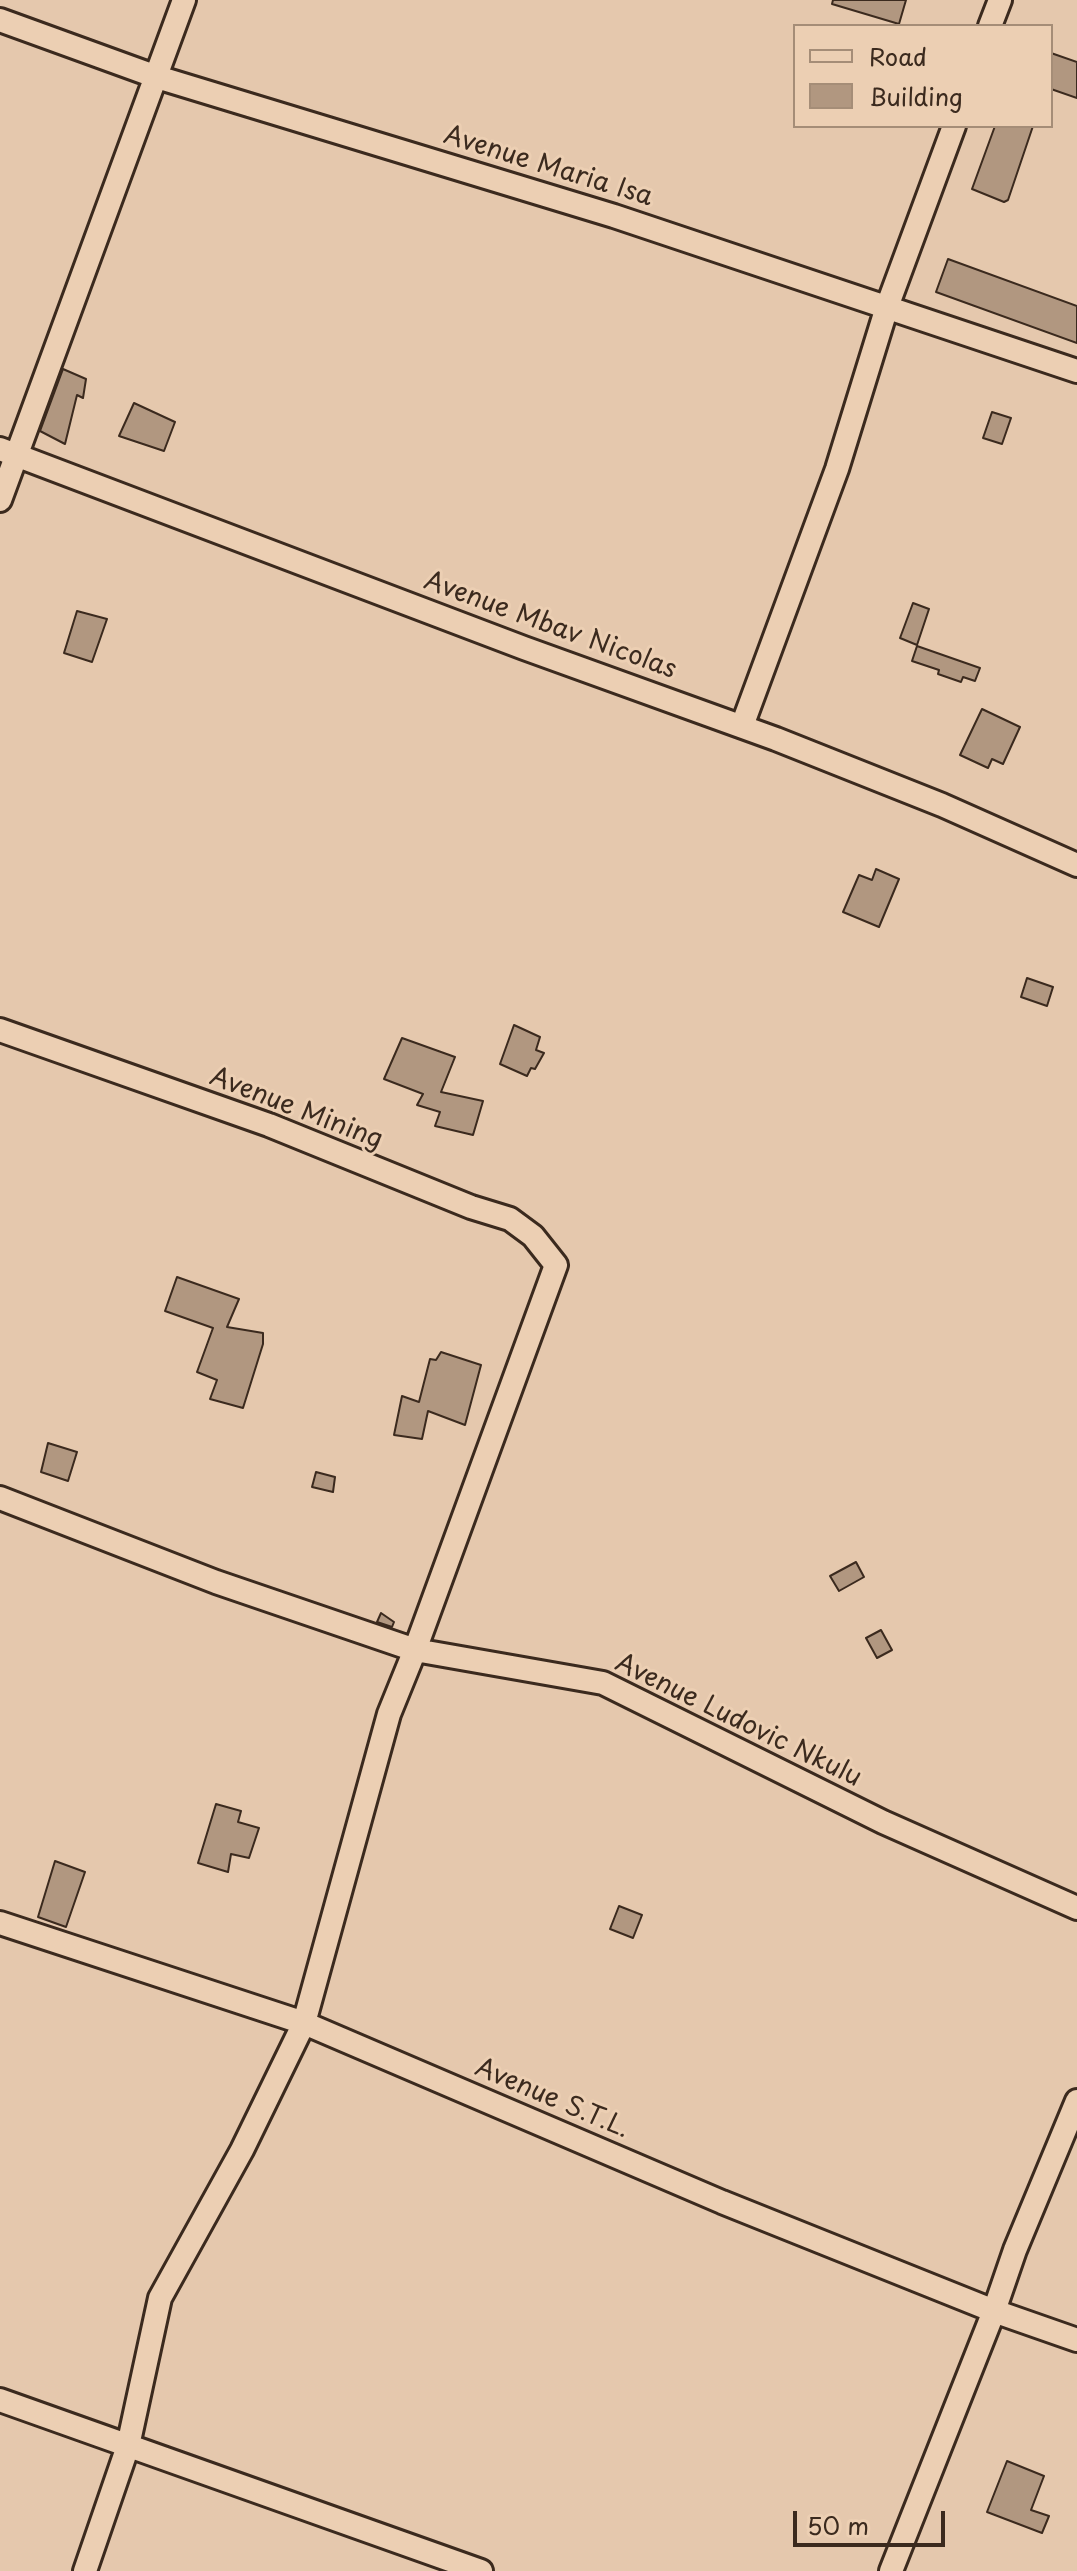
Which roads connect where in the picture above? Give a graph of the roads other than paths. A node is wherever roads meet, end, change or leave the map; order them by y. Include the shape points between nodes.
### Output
1 (184, 0) edge
2 (1000, 0) edge
3 (0, 20) edge
4 (991, 24) edge
5 (157, 77) junction
6 (953, 128) edge
7 (887, 307) junction
8 (1077, 371) edge
9 (8, 452) edge
10 (0, 500) edge
11 (742, 726) junction
12 (1077, 865) edge
13 (0, 1030) edge
14 (0, 1498) edge
15 (415, 1650) junction
16 (1077, 1908) edge
17 (0, 1923) edge
18 (304, 2023) junction
19 (1077, 2101) edge
20 (994, 2311) junction
21 (1077, 2340) edge
22 (0, 2400) edge
23 (128, 2446) junction
24 (85, 2571) edge
25 (481, 2571) edge
26 (891, 2571) edge

1 - 5 street
2 - 4 street
3 - 5 street, Avenue Maria Isa
5 - 7 street, Avenue Maria Isa via 614,216
5 - 9 street
6 - 7 street
7 - 8 street, Avenue Maria Isa
7 - 11 street via 837,469
9 - 10 street
9 - 11 street, Avenue Mbav Nicolas
11 - 12 street, Avenue Mbav Nicolas
13 - 15 street, Avenue Mining via 269,1125 510,1219 533,1236 556,1265
14 - 15 street, Avenue Ludovic Nkulu via 216,1582
15 - 16 street, Avenue Ludovic Nkulu via 603,1683 883,1822
15 - 18 street via 389,1714
17 - 18 street, Avenue S.T.L.
18 - 20 street, Avenue S.T.L. via 722,2202
18 - 23 street via 160,2298
19 - 20 street
20 - 21 street, Avenue S.T.L.
20 - 26 street
22 - 23 street
23 - 24 street
23 - 25 street

